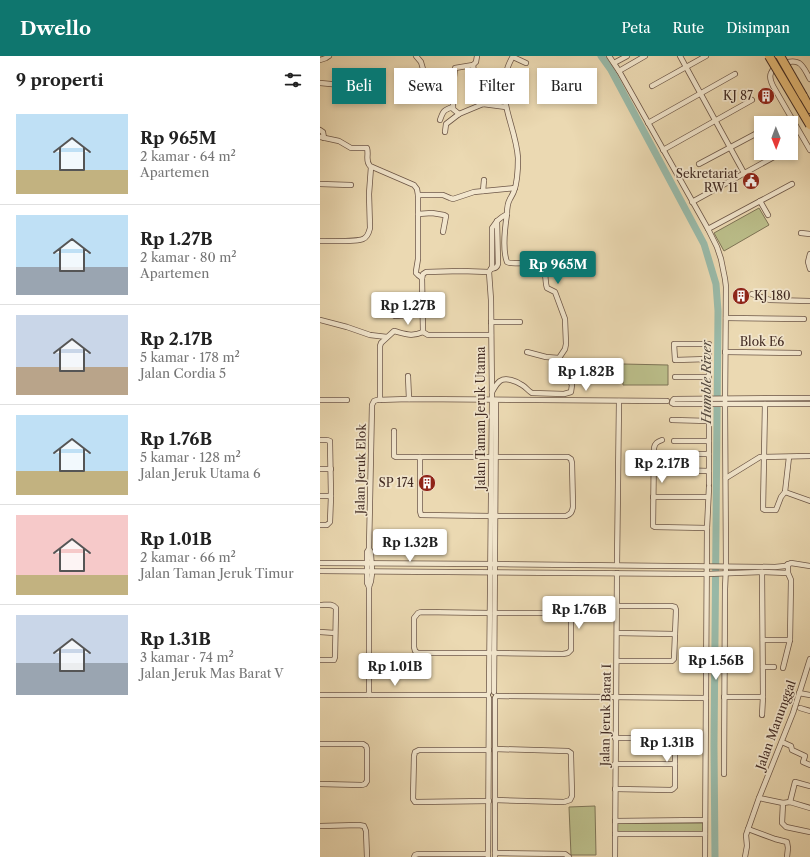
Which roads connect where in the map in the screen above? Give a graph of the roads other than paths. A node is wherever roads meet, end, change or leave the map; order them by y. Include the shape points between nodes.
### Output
1 (329, 56) edge
2 (416, 56) edge
3 (477, 56) edge
4 (609, 56) edge
5 (627, 56) edge
6 (645, 56) edge
7 (680, 56) edge
8 (706, 56) edge
9 (769, 56) edge
10 (780, 56) edge
11 (513, 57) edge
12 (320, 60) edge
13 (614, 63) junction
14 (526, 64) dead end
15 (473, 65) junction
16 (686, 67) junction
17 (422, 68) edge
18 (474, 68) edge
19 (619, 71) junction
20 (735, 74) dead end
21 (810, 79) edge
22 (320, 84) edge
23 (332, 85) edge
24 (652, 86) dead end
25 (700, 93) junction
26 (752, 100) dead end
27 (483, 104) edge
28 (491, 104) edge
29 (453, 107) junction
30 (506, 107) junction
31 (810, 109) edge
32 (459, 114) junction
33 (440, 120) dead end
34 (716, 121) junction
35 (648, 123) junction
36 (810, 125) edge
37 (320, 130) edge
38 (445, 132) dead end
39 (754, 135) edge
40 (322, 138) edge
41 (731, 147) junction
42 (663, 150) junction
43 (810, 150) edge
44 (768, 160) edge
45 (699, 164) dead end
46 (371, 167) junction
47 (744, 173) junction
48 (484, 180) dead end
49 (320, 184) edge
50 (792, 184) dead end
51 (351, 185) dead end
52 (515, 188) junction
53 (483, 191) junction
54 (418, 195) junction
55 (760, 201) junction
56 (692, 202) junction
57 (418, 214) junction
58 (507, 214) junction
59 (768, 215) dead end
60 (708, 229) junction
61 (443, 232) dead end
62 (801, 233) dead end
63 (810, 234) edge
64 (320, 241) edge
65 (810, 254) edge
66 (810, 270) edge
67 (490, 271) junction
68 (422, 278) junction
69 (752, 294) dead end
70 (810, 301) edge
71 (422, 314) junction
72 (395, 316) dead end
73 (726, 318) junction
74 (804, 319) dead end
75 (320, 320) edge
76 (491, 322) junction
77 (520, 322) dead end
78 (423, 332) junction
79 (491, 334) junction
80 (387, 337) junction
81 (527, 352) dead end
82 (725, 352) junction
83 (799, 353) dead end
84 (559, 358) junction
85 (709, 359) junction
86 (408, 376) dead end
87 (675, 377) dead end
88 (709, 377) junction
89 (492, 394) junction
90 (810, 398) edge
91 (409, 399) junction
92 (320, 400) edge
93 (347, 400) dead end
94 (380, 400) junction
95 (494, 400) junction
96 (619, 401) junction
97 (667, 401) dead end
98 (711, 401) junction
99 (724, 401) junction
100 (765, 404) junction
101 (810, 404) edge
102 (672, 420) dead end
103 (709, 420) junction
104 (394, 431) dead end
105 (320, 440) edge
106 (662, 440) dead end
107 (674, 441) dead end
108 (709, 441) junction
109 (673, 454) dead end
110 (709, 454) junction
111 (764, 456) junction
112 (810, 456) edge
113 (420, 457) junction
114 (494, 457) junction
115 (789, 457) junction
116 (320, 469) edge
117 (331, 469) junction
118 (674, 470) dead end
119 (709, 471) junction
120 (726, 478) junction
121 (786, 492) junction
122 (320, 496) edge
123 (331, 496) junction
124 (654, 497) junction
125 (708, 497) junction
126 (810, 501) edge
127 (493, 516) junction
128 (320, 525) edge
129 (707, 528) junction
130 (320, 564) edge
131 (369, 564) junction
132 (493, 564) junction
133 (788, 564) junction
134 (560, 565) junction
135 (617, 565) junction
136 (726, 566) junction
137 (810, 566) edge
138 (708, 567) junction
139 (320, 571) edge
140 (493, 572) junction
141 (560, 572) junction
142 (762, 572) junction
143 (369, 573) junction
144 (617, 573) junction
145 (724, 573) junction
146 (788, 573) junction
147 (709, 574) junction
148 (320, 605) edge
149 (617, 606) junction
150 (492, 613) junction
151 (320, 632) edge
152 (336, 633) junction
153 (617, 633) junction
154 (675, 634) junction
155 (763, 640) junction
156 (790, 640) junction
157 (492, 653) junction
158 (810, 659) edge
159 (320, 660) edge
160 (617, 661) junction
161 (763, 667) junction
162 (774, 667) dead end
163 (783, 668) dead end
164 (799, 693) junction
165 (320, 695) edge
166 (369, 695) junction
167 (492, 695) junction
168 (810, 695) edge
169 (616, 697) junction
170 (724, 697) junction
171 (763, 697) junction
172 (706, 698) junction
173 (800, 708) dead end
174 (810, 711) edge
175 (762, 715) dead end
176 (615, 738) junction
177 (782, 742) junction
178 (320, 744) edge
179 (489, 750) junction
180 (495, 750) junction
181 (615, 764) junction
182 (675, 764) junction
183 (810, 765) edge
184 (724, 774) dead end
185 (320, 784) edge
186 (810, 786) edge
187 (615, 789) junction
188 (759, 798) junction
189 (495, 800) junction
190 (488, 801) junction
191 (790, 802) junction
192 (783, 804) junction
193 (810, 808) edge
194 (705, 820) junction
195 (615, 821) junction
196 (320, 826) edge
197 (748, 829) junction
198 (810, 832) edge
199 (615, 834) junction
200 (705, 834) junction
201 (495, 855) edge
202 (488, 856) edge
203 (367, 857) edge
204 (414, 857) edge
205 (569, 857) edge
206 (615, 857) edge
207 (705, 857) edge
208 (745, 857) edge
209 (787, 857) edge

1 - 12 street
2 - 17 street
3 - 15 street
4 - 13 street
5 - 13 street
6 - 19 street
7 - 16 street
8 - 16 street
9 - 36 highway, bridge
10 - 31 highway, bridge
11 - 14 street
11 - 30 street via 504,81
13 - 19 street
15 - 18 street
15 - 29 street via 455,68
16 - 24 street
16 - 25 street
19 - 35 street
20 - 25 street
21 - 43 street via 801,65 792,61 779,65 770,76 773,86
22 - 23 street
25 - 34 street
25 - 35 street
26 - 34 street
27 - 32 street
28 - 30 street
29 - 32 street
29 - 33 street via 445,110
30 - 52 street via 516,142 518,164
32 - 38 street via 446,124
34 - 41 street
34 - 42 street
35 - 42 street
37 - 40 street
39 - 41 street
40 - 46 street via 339,141 351,148 367,148 367,162
41 - 45 street
41 - 47 street
42 - 56 street
44 - 47 street
46 - 54 street via 414,185
46 - 64 street via 370,228 366,238
47 - 56 street
48 - 53 street
49 - 51 street
50 - 55 street
52 - 53 street
52 - 58 street via 508,203
53 - 54 street via 454,198 443,195
54 - 57 street
55 - 59 street
55 - 60 street
56 - 60 street
57 - 61 street via 444,214 446,216
57 - 68 street via 416,274
58 - 67 street via 497,221 498,266
58 - 84 street via 507,262 538,263 542,266 547,288 555,292 565,319 566,344
60 - 73 street via 724,270
62 - 63 street
65 - 66 street
67 - 68 street via 426,272
67 - 76 street, Jalan Taman Jeruk Utama
68 - 71 street
69 - 70 street via 770,300
71 - 72 street
71 - 78 street
73 - 74 street
73 - 82 street
75 - 80 street via 370,335
76 - 77 street
76 - 79 street, Jalan Taman Jeruk Utama
78 - 79 street
78 - 80 street via 410,335 394,331
79 - 89 street, Jalan Taman Jeruk Utama
80 - 94 street via 380,346
81 - 84 street
82 - 83 street, Blok E6
82 - 99 street
84 - 89 street via 572,385 571,392 532,393 522,385 503,380
85 - 85 street via 709,344 674,344 675,360
85 - 88 street
86 - 91 street
87 - 88 street
88 - 98 street
89 - 95 street, Jalan Taman Jeruk Utama
90 - 99 street
91 - 94 street
91 - 95 street
92 - 93 street
94 - 131 street, Jalan Jeruk Elok via 372,403
95 - 96 street
95 - 114 street, Jalan Taman Jeruk Utama
96 - 97 street
96 - 135 street
98 - 98 street via 674,404 672,403 674,399
98 - 99 street
98 - 103 street
99 - 100 street
99 - 120 street
100 - 101 street
100 - 111 street
102 - 103 street
103 - 108 street
104 - 113 street via 394,456
105 - 117 street via 330,441
106 - 124 street via 655,445
107 - 108 street
108 - 110 street
109 - 110 street
110 - 119 street
111 - 115 street
111 - 120 street
111 - 121 street via 763,509 776,510
112 - 115 street
113 - 114 street
113 - 127 street via 421,515
114 - 127 street, Jalan Taman Jeruk Utama
114 - 127 street via 568,457 572,463 573,507 572,512 566,516
115 - 121 street
116 - 117 street
117 - 123 street
118 - 119 street
119 - 125 street
120 - 136 street
121 - 126 street
122 - 123 street
123 - 128 street via 330,522 327,525
124 - 125 street
124 - 129 street via 653,526
125 - 129 street
127 - 132 street, Jalan Taman Jeruk Utama
129 - 138 street
130 - 131 street
131 - 132 street
131 - 143 street, Jalan Jeruk Elok
132 - 134 street
132 - 140 street, Jalan Taman Jeruk Utama
133 - 136 street via 774,567
133 - 137 street
133 - 146 street
134 - 135 street
134 - 141 street
135 - 138 street
136 - 138 street
136 - 145 street
138 - 147 street
139 - 143 street
140 - 141 street
140 - 143 street
140 - 150 street, Jalan Taman Jeruk Utama
141 - 144 street
142 - 145 street
142 - 146 street
142 - 155 street
143 - 166 street, Jalan Jeruk Elok
144 - 147 street
144 - 149 street, Jalan Jeruk Barat I
145 - 147 street
145 - 170 street
146 - 156 street via 791,580
147 - 172 street
148 - 152 street via 334,605 336,608
149 - 153 street, Jalan Jeruk Barat I
149 - 154 street via 675,607
150 - 157 street, Jalan Taman Jeruk Utama
150 - 157 street via 418,613 414,618 414,647 418,654
150 - 157 street via 568,614 571,650 563,654
151 - 152 street
152 - 159 street via 335,659
153 - 154 street
153 - 160 street, Jalan Jeruk Barat I
154 - 160 street via 674,659 670,662
155 - 156 street
155 - 161 street
156 - 163 street
157 - 167 street, Jalan Taman Jeruk Utama
158 - 164 street, Jalan Manunggal
160 - 169 street, Jalan Jeruk Barat I
161 - 162 street
161 - 171 street
164 - 168 street
164 - 177 street, Jalan Manunggal
165 - 166 street
166 - 167 street
167 - 169 street
167 - 179 street, Jalan Taman Jeruk Utama
167 - 180 street, Jalan Taman Jeruk Utama
169 - 172 street
169 - 176 street, Jalan Jeruk Barat I
170 - 171 street
170 - 184 street
171 - 175 street
172 - 194 street
173 - 174 street
176 - 181 street, Jalan Jeruk Barat I
176 - 182 street via 671,738 675,742
177 - 183 street via 805,756 803,762
177 - 188 street, Jalan Manunggal
178 - 185 street via 366,746 367,781 362,785
179 - 190 street, Jalan Taman Jeruk Utama
179 - 190 street via 415,752 413,799 415,802
180 - 189 street, Jalan Taman Jeruk Utama
180 - 189 street via 571,752 572,796 564,802
181 - 182 street
181 - 187 street, Jalan Jeruk Barat I
182 - 187 street via 673,789
186 - 191 street via 795,782
187 - 195 street, Jalan Jeruk Barat I
188 - 192 street
188 - 197 street, Jalan Manunggal
189 - 201 street, Jalan Taman Jeruk Utama
190 - 202 street, Jalan Taman Jeruk Utama
191 - 192 street
191 - 193 street
192 - 198 street via 784,826
194 - 195 street
194 - 200 street
195 - 199 street, Jalan Jeruk Barat I
196 - 203 street via 362,825 366,830
197 - 208 street, Jalan Manunggal
197 - 209 street via 787,842
199 - 200 street
199 - 206 street, Jalan Jeruk Barat I
200 - 207 street
201 - 205 street via 565,854
202 - 204 street via 415,854

